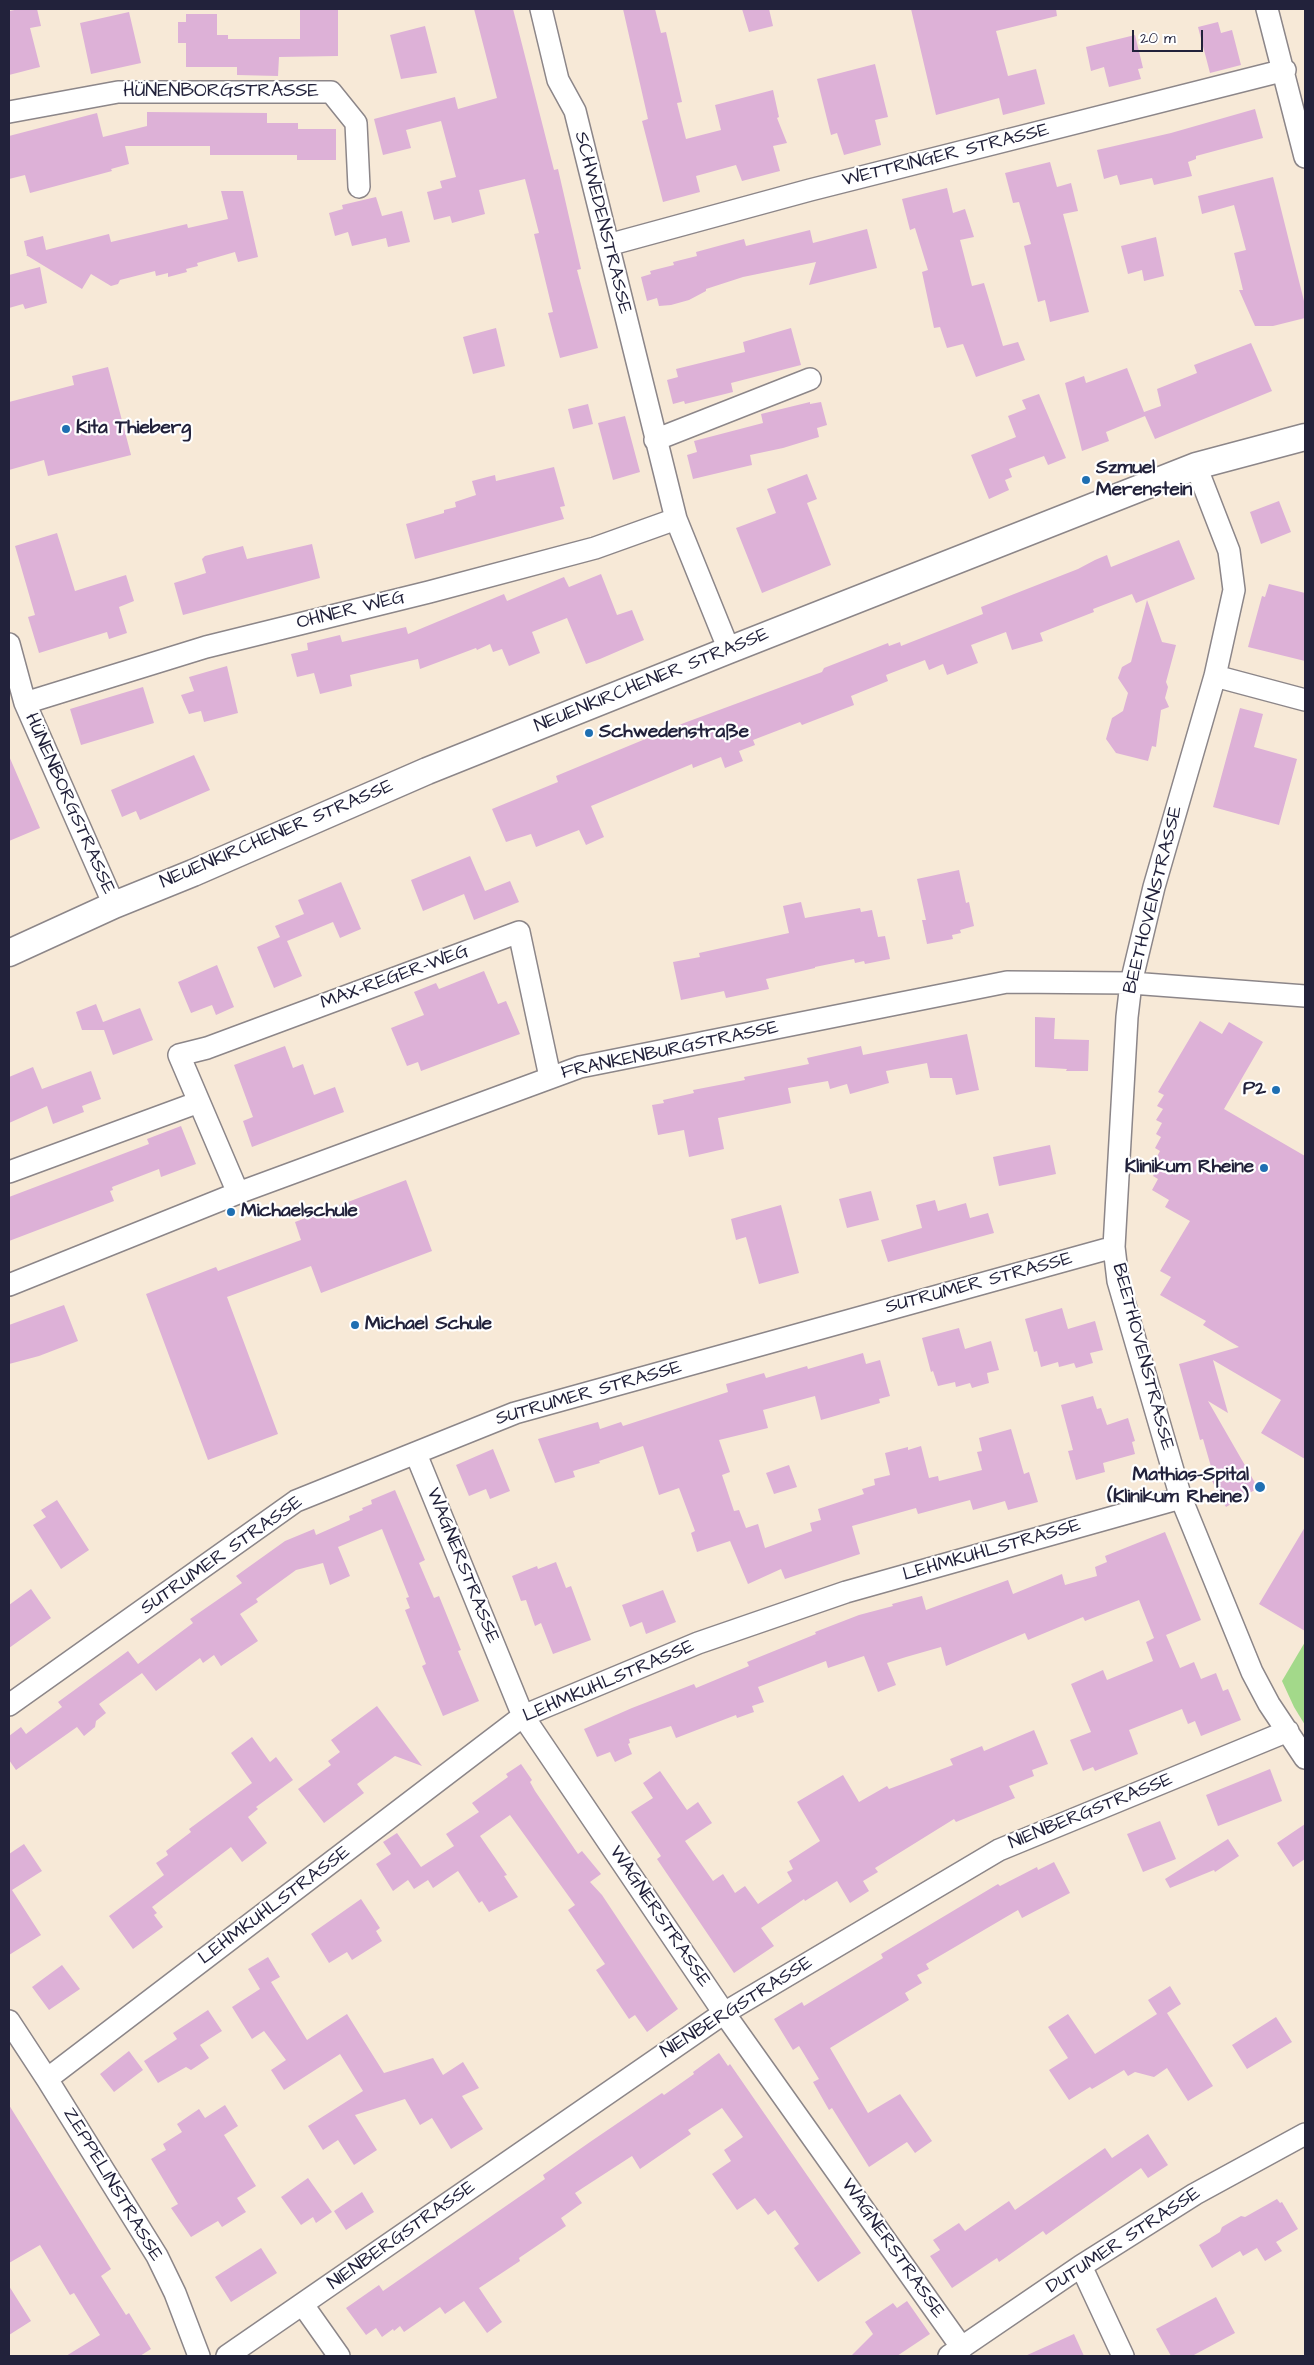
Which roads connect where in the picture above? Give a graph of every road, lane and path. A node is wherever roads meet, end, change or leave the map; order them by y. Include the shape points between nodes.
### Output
1 (541, 9) edge
2 (1268, 9) edge
3 (1284, 70) junction
4 (9, 112) edge
5 (1305, 157) edge
6 (359, 187) dead end
7 (608, 245) junction
8 (810, 379) dead end
9 (1305, 438) edge
10 (655, 440) junction
11 (1196, 466) junction
12 (676, 519) junction
13 (9, 644) edge
14 (729, 650) junction
15 (1215, 676) junction
16 (1305, 700) edge
17 (25, 702) junction
18 (114, 905) junction
19 (9, 953) edge
20 (1131, 983) junction
21 (1305, 996) edge
22 (550, 1077) junction
23 (199, 1102) junction
24 (9, 1172) edge
25 (238, 1194) junction
26 (1114, 1247) junction
27 (9, 1285) edge
28 (416, 1454) junction
29 (1181, 1498) junction
30 (9, 1705) edge
31 (523, 1716) junction
32 (1288, 1731) junction
33 (1305, 1758) edge
34 (724, 2013) junction
35 (9, 2021) edge
36 (47, 2079) junction
37 (1305, 2134) edge
38 (1081, 2266) junction
39 (303, 2305) junction
40 (955, 2352) edge
41 (199, 2356) edge
42 (227, 2356) edge
43 (338, 2356) edge
44 (1123, 2356) edge

1 - 7 street, SCHWEDENSTRASSE via 558,80 575,111
2 - 3 street
3 - 5 street
3 - 7 street, WETTRINGER STRASSE via 810,190
4 - 6 street, HÜNENBORGSTRASSE via 118,92 331,92 356,123
7 - 10 street, SCHWEDENSTRASSE
8 - 10 street
9 - 11 street, NEUENKIRCHENER STRASSE
10 - 12 street, SCHWEDENSTRASSE
11 - 14 street, NEUENKIRCHENER STRASSE
11 - 15 street, BEETHOVENSTRASSE via 1229,551 1234,590
12 - 14 street, SCHWEDENSTRASSE
12 - 17 street, OHNER WEG via 595,548 206,647
13 - 17 street, HÜNENBORGSTRASSE
14 - 18 street, NEUENKIRCHENER STRASSE via 427,770 193,874
15 - 16 street
15 - 20 street, BEETHOVENSTRASSE via 1154,887
17 - 18 street, HÜNENBORGSTRASSE
18 - 19 street, NEUENKIRCHENER STRASSE
20 - 21 street, FRANKENBURGSTRASSE
20 - 22 street, FRANKENBURGSTRASSE via 1007,982 580,1067
20 - 26 street, BEETHOVENSTRASSE
22 - 23 street, MAX-REGER-WEG via 519,932 207,1048 180,1055
22 - 25 street, FRANKENBURGSTRASSE
23 - 24 street
23 - 25 street, MAX-REGER-WEG
25 - 27 street, FRANKENBURGSTRASSE
26 - 28 street, SUTRUMER STRASSE via 516,1412
26 - 29 street, BEETHOVENSTRASSE via 1118,1281
28 - 30 street, SUTRUMER STRASSE via 296,1501
28 - 31 street, WAGNERSTRASSE
29 - 31 street, LEHMKUHLSTRASSE via 846,1592 698,1643
29 - 32 street, BEETHOVENSTRASSE via 1252,1672
31 - 34 street, WAGNERSTRASSE
31 - 36 street, LEHMKUHLSTRASSE
32 - 33 street, BEETHOVENSTRASSE
32 - 34 street, NIENBERGSTRASSE via 999,1850
34 - 39 street, NIENBERGSTRASSE
34 - 40 street, WAGNERSTRASSE
35 - 36 street, ZEPPELINSTRASSE
36 - 41 street, ZEPPELINSTRASSE via 156,2256 175,2293
37 - 38 street, DUTUMER STRASSE via 1194,2194
38 - 40 street, DUTUMER STRASSE
38 - 44 street
39 - 42 street, NIENBERGSTRASSE
39 - 43 street

